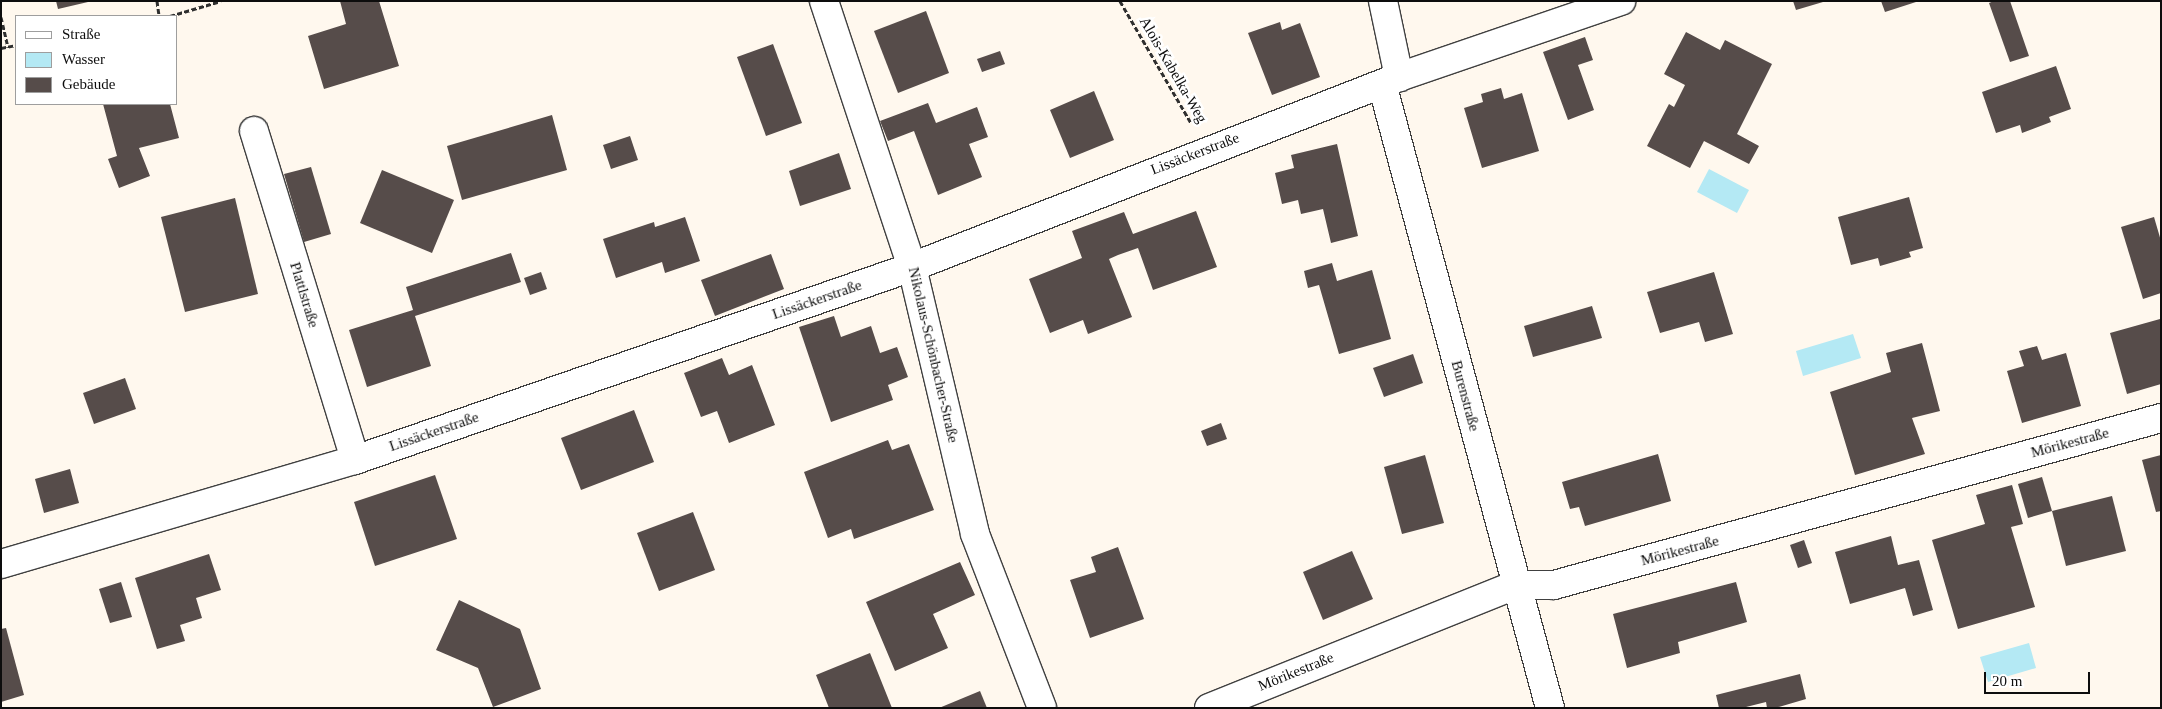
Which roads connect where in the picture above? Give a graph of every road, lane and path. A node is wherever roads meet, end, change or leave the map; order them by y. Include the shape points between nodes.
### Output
1 (157, 1) edge
2 (221, 1) edge
3 (824, 1) edge
4 (1120, 1) edge
5 (1383, 1) edge
6 (1621, 1) edge
7 (159, 15) edge
8 (173, 15) edge
9 (1, 17) edge
10 (15, 45) edge
11 (8, 47) junction
12 (1, 48) edge
13 (1391, 80) junction
14 (254, 131) dead end
15 (1206, 149) junction
16 (912, 266) junction
17 (2161, 418) edge
18 (355, 460) junction
19 (1, 564) edge
20 (1515, 585) junction
21 (1042, 708) edge
22 (1209, 708) edge
23 (1550, 708) edge

1 - 7 path
2 - 8 path
3 - 16 street, Nikolaus-Schönbacher-Straße
4 - 15 path, Alois-Kabelka-Weg
5 - 13 street, Burenstraße
6 - 13 street, Lissäckerstraße
9 - 11 path
10 - 11 path
11 - 12 path
13 - 15 street, Lissäckerstraße
13 - 20 street, Burenstraße
14 - 18 street, Plattlstraße
15 - 16 street, Lissäckerstraße
16 - 18 street, Lissäckerstraße
16 - 21 street, Nikolaus-Schönbacher-Straße via 975,534
17 - 20 street, Mörikestraße via 1554,585
18 - 19 street, Lissäckerstraße
20 - 22 street, Mörikestraße
20 - 23 street, Burenstraße

